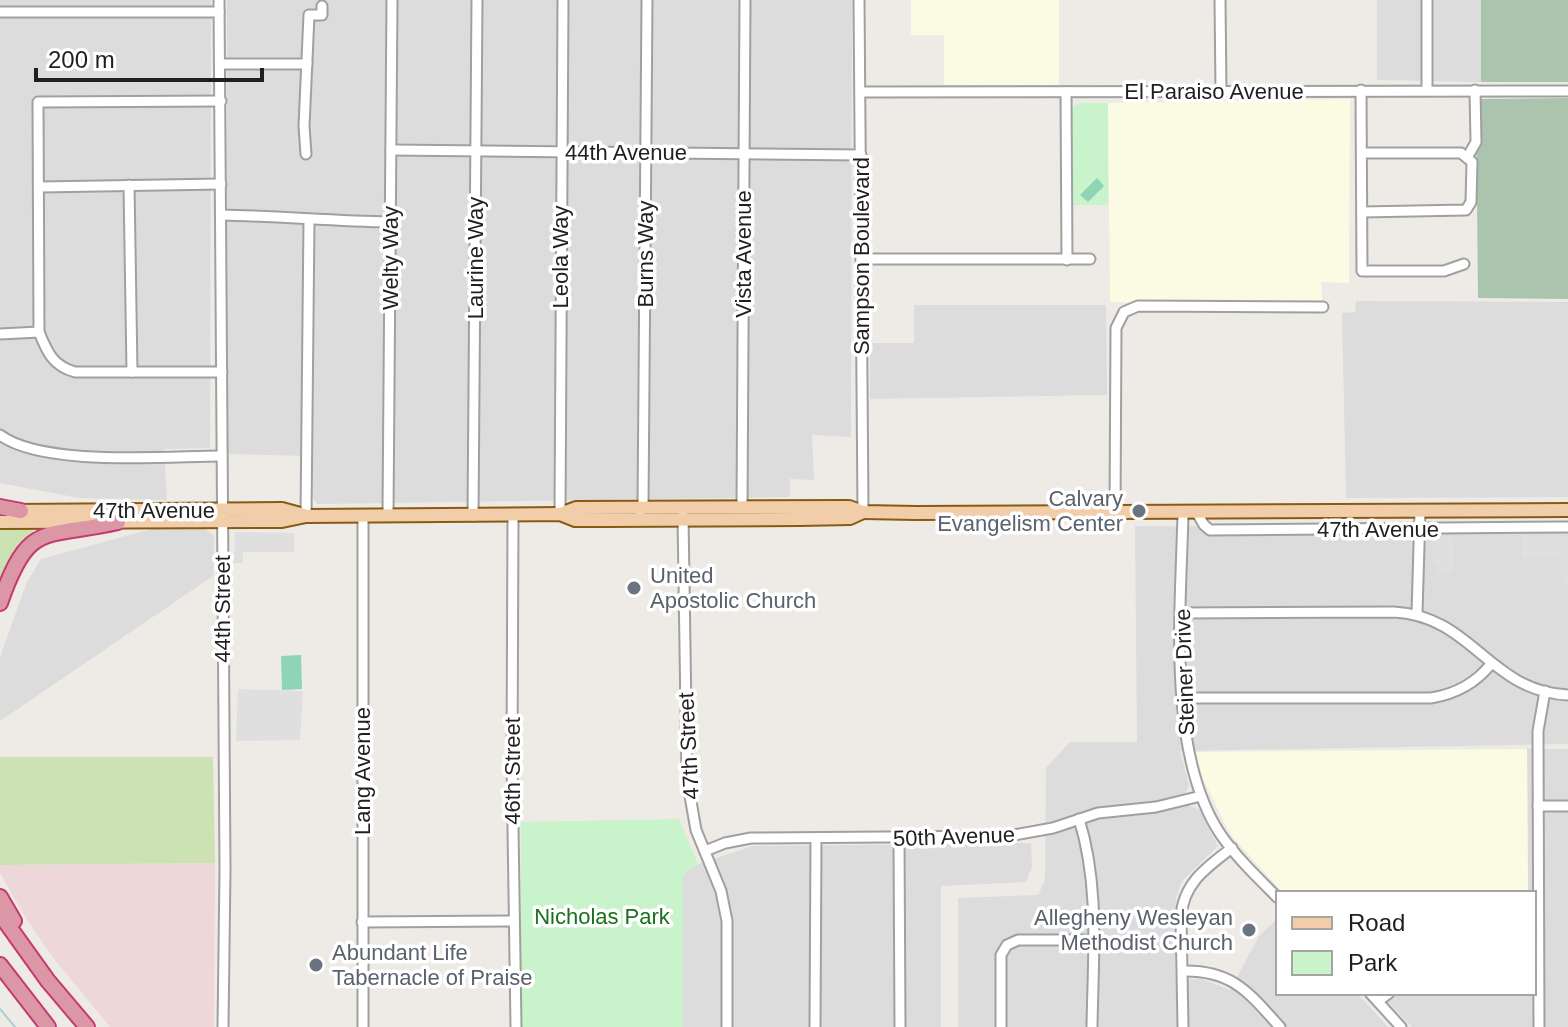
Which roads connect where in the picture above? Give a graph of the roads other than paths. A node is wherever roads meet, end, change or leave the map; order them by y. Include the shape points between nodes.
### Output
1 (219, 0) edge
2 (392, 0) edge
3 (477, 0) edge
4 (563, 0) edge
5 (647, 0) edge
6 (745, 0) edge
7 (859, 0) edge
8 (1220, 0) edge
9 (1427, 0) edge
10 (322, 6) dead end
11 (0, 12) edge
12 (219, 12) junction
13 (221, 64) junction
14 (307, 64) junction
15 (1361, 90) junction
16 (1427, 90) junction
17 (1475, 90) junction
18 (1221, 91) junction
19 (1568, 91) edge
20 (860, 92) junction
21 (1066, 92) junction
22 (221, 101) junction
23 (391, 150) junction
24 (476, 151) junction
25 (561, 152) junction
26 (646, 152) junction
27 (744, 153) junction
28 (1362, 153) junction
29 (306, 154) dead end
30 (861, 155) junction
31 (1468, 156) junction
32 (221, 184) junction
33 (129, 185) junction
34 (40, 187) junction
35 (1362, 212) junction
36 (221, 215) junction
37 (309, 220) junction
38 (390, 222) junction
39 (861, 259) junction
40 (1090, 259) dead end
41 (1067, 260) junction
42 (1464, 264) dead end
43 (1323, 307) dead end
44 (39, 332) junction
45 (0, 334) edge
46 (132, 372) junction
47 (222, 372) junction
48 (0, 435) edge
49 (221, 456) junction
50 (742, 507) junction
51 (643, 508) junction
52 (0, 509) edge
53 (1568, 510) edge
54 (21, 511) joint
55 (1420, 511) junction
56 (863, 512) junction
57 (1115, 513) junction
58 (1183, 513) junction
59 (1197, 513) junction
60 (560, 514) junction
61 (683, 514) junction
62 (221, 515) junction
63 (388, 515) junction
64 (513, 515) junction
65 (306, 516) junction
66 (363, 516) junction
67 (473, 516) junction
68 (575, 520) junction
69 (0, 522) edge
70 (118, 522) junction
71 (1568, 527) edge
72 (1420, 528) junction
73 (0, 603) edge
74 (1181, 613) junction
75 (1417, 614) junction
76 (1491, 664) junction
77 (1545, 691) junction
78 (1568, 695) edge
79 (1182, 698) junction
80 (1201, 796) junction
81 (1538, 806) junction
82 (1568, 806) edge
83 (1079, 819) junction
84 (899, 838) junction
85 (816, 839) junction
86 (1232, 848) junction
87 (705, 851) junction
88 (1276, 896) edge
89 (0, 897) edge
90 (0, 914) edge
91 (513, 921) junction
92 (362, 922) junction
93 (1093, 940) junction
94 (0, 965) edge
95 (1183, 971) junction
96 (1536, 974) edge
97 (48, 981) junction
98 (1372, 995) edge
99 (1386, 995) edge
100 (1378, 1001) junction
101 (48, 1027) edge
102 (87, 1027) edge
103 (223, 1027) edge
104 (363, 1027) edge
105 (516, 1027) edge
106 (727, 1027) edge
107 (815, 1027) edge
108 (900, 1027) edge
109 (1001, 1027) edge
110 (1092, 1027) edge
111 (1183, 1027) edge
112 (1280, 1027) edge
113 (1401, 1027) edge
114 (1539, 1027) edge

1 - 12 street, 44th Street
2 - 23 street, Welty Way
3 - 24 street, Laurine Way
4 - 25 street, Leola Way
5 - 26 street, Burns Way
6 - 27 street, Vista Avenue
7 - 20 street, Sampson Boulevard
8 - 18 street
9 - 16 street
10 - 14 street via 322,15 309,15
11 - 12 street
12 - 13 street, 44th Street
13 - 14 street
13 - 22 street, 44th Street
14 - 29 street
15 - 16 street, El Paraiso Avenue
15 - 18 street, El Paraiso Avenue
15 - 28 street
16 - 17 street, El Paraiso Avenue
17 - 19 street, El Paraiso Avenue
17 - 31 street via 1476,142
18 - 21 street, El Paraiso Avenue
20 - 21 street, El Paraiso Avenue
20 - 30 street, Sampson Boulevard
21 - 41 street
22 - 32 street, 44th Street
22 - 34 street via 38,102
23 - 24 street, 44th Avenue
23 - 38 street, Welty Way
24 - 25 street, 44th Avenue
24 - 67 street, Laurine Way
25 - 26 street, 44th Avenue
25 - 60 street, Leola Way
26 - 27 street, 44th Avenue
26 - 51 street, Burns Way
27 - 30 street, 44th Avenue
27 - 50 street, Vista Avenue
28 - 31 street
28 - 35 street
30 - 39 street, Sampson Boulevard
31 - 35 street via 1472,190 1466,210
32 - 33 street
32 - 36 street, 44th Street
33 - 34 street
33 - 46 street
34 - 44 street
35 - 42 street via 1362,271 1444,271
36 - 37 street
36 - 47 street, 44th Street
37 - 38 street
37 - 65 street
38 - 63 street, Welty Way
39 - 41 street
39 - 56 street, Sampson Boulevard
40 - 41 street
43 - 57 street via 1138,306 1124,312 1116,328
44 - 45 street
44 - 46 street via 49,356 68,370
46 - 47 street
47 - 49 street, 44th Street
48 - 49 street via 21,447 79,456
49 - 62 street, 44th Street
50 - 56 main road, 47th Avenue via 849,507
50 - 61 main road, 47th Avenue
51 - 60 main road, 47th Avenue via 576,508
51 - 61 main road, 47th Avenue
51 - 68 street via 637,514 592,514
52 - 54 highway
53 - 55 main road, 47th Avenue
54 - 62 main road, 47th Avenue
55 - 59 main road, 47th Avenue
55 - 72 street
56 - 57 main road, 47th Avenue
56 - 61 main road, 47th Avenue via 850,518
57 - 58 main road, 47th Avenue
58 - 59 main road, 47th Avenue
58 - 74 street, Steiner Drive
59 - 72 street, 47th Avenue via 1210,530
60 - 64 main road, 47th Avenue
60 - 68 main road, 47th Avenue
61 - 68 main road, 47th Avenue
61 - 87 street, 47th Street via 687,779
62 - 65 main road, 47th Avenue via 282,509
62 - 70 main road, 47th Avenue
62 - 103 street, 44th Street
63 - 66 main road, 47th Avenue
63 - 67 main road, 47th Avenue
64 - 67 main road, 47th Avenue
64 - 91 street, 46th Street
65 - 66 main road, 47th Avenue
66 - 92 street, Lang Avenue
69 - 70 main road, 47th Avenue
70 - 73 highway via 46,534 30,544 18,557
71 - 72 street, 47th Avenue
72 - 75 street
74 - 75 street
74 - 79 street, Steiner Drive
75 - 76 street via 1451,629
76 - 77 street via 1524,685
76 - 79 street via 1466,687 1431,698
77 - 78 street
77 - 81 street via 1538,731
79 - 80 street, Steiner Drive
80 - 83 street, 50th Avenue
80 - 86 street, Steiner Drive
81 - 82 street
81 - 96 street
83 - 84 street, 50th Avenue via 1008,836
83 - 93 street via 1092,878
84 - 85 street, 50th Avenue
84 - 108 street
85 - 87 street, 50th Avenue via 739,840
85 - 107 street
86 - 88 street, Steiner Drive
86 - 95 street via 1200,873 1186,893 1181,917
87 - 106 street, 47th Street via 727,921
89 - 97 highway
90 - 97 highway
91 - 92 street
91 - 105 street, 46th Street
92 - 104 street, Lang Avenue
93 - 109 street via 1018,940 1007,945 1001,955
93 - 110 street
94 - 101 highway
95 - 111 street
95 - 112 street via 1234,981
96 - 114 street
97 - 102 highway
98 - 100 street
99 - 100 street
100 - 113 street

